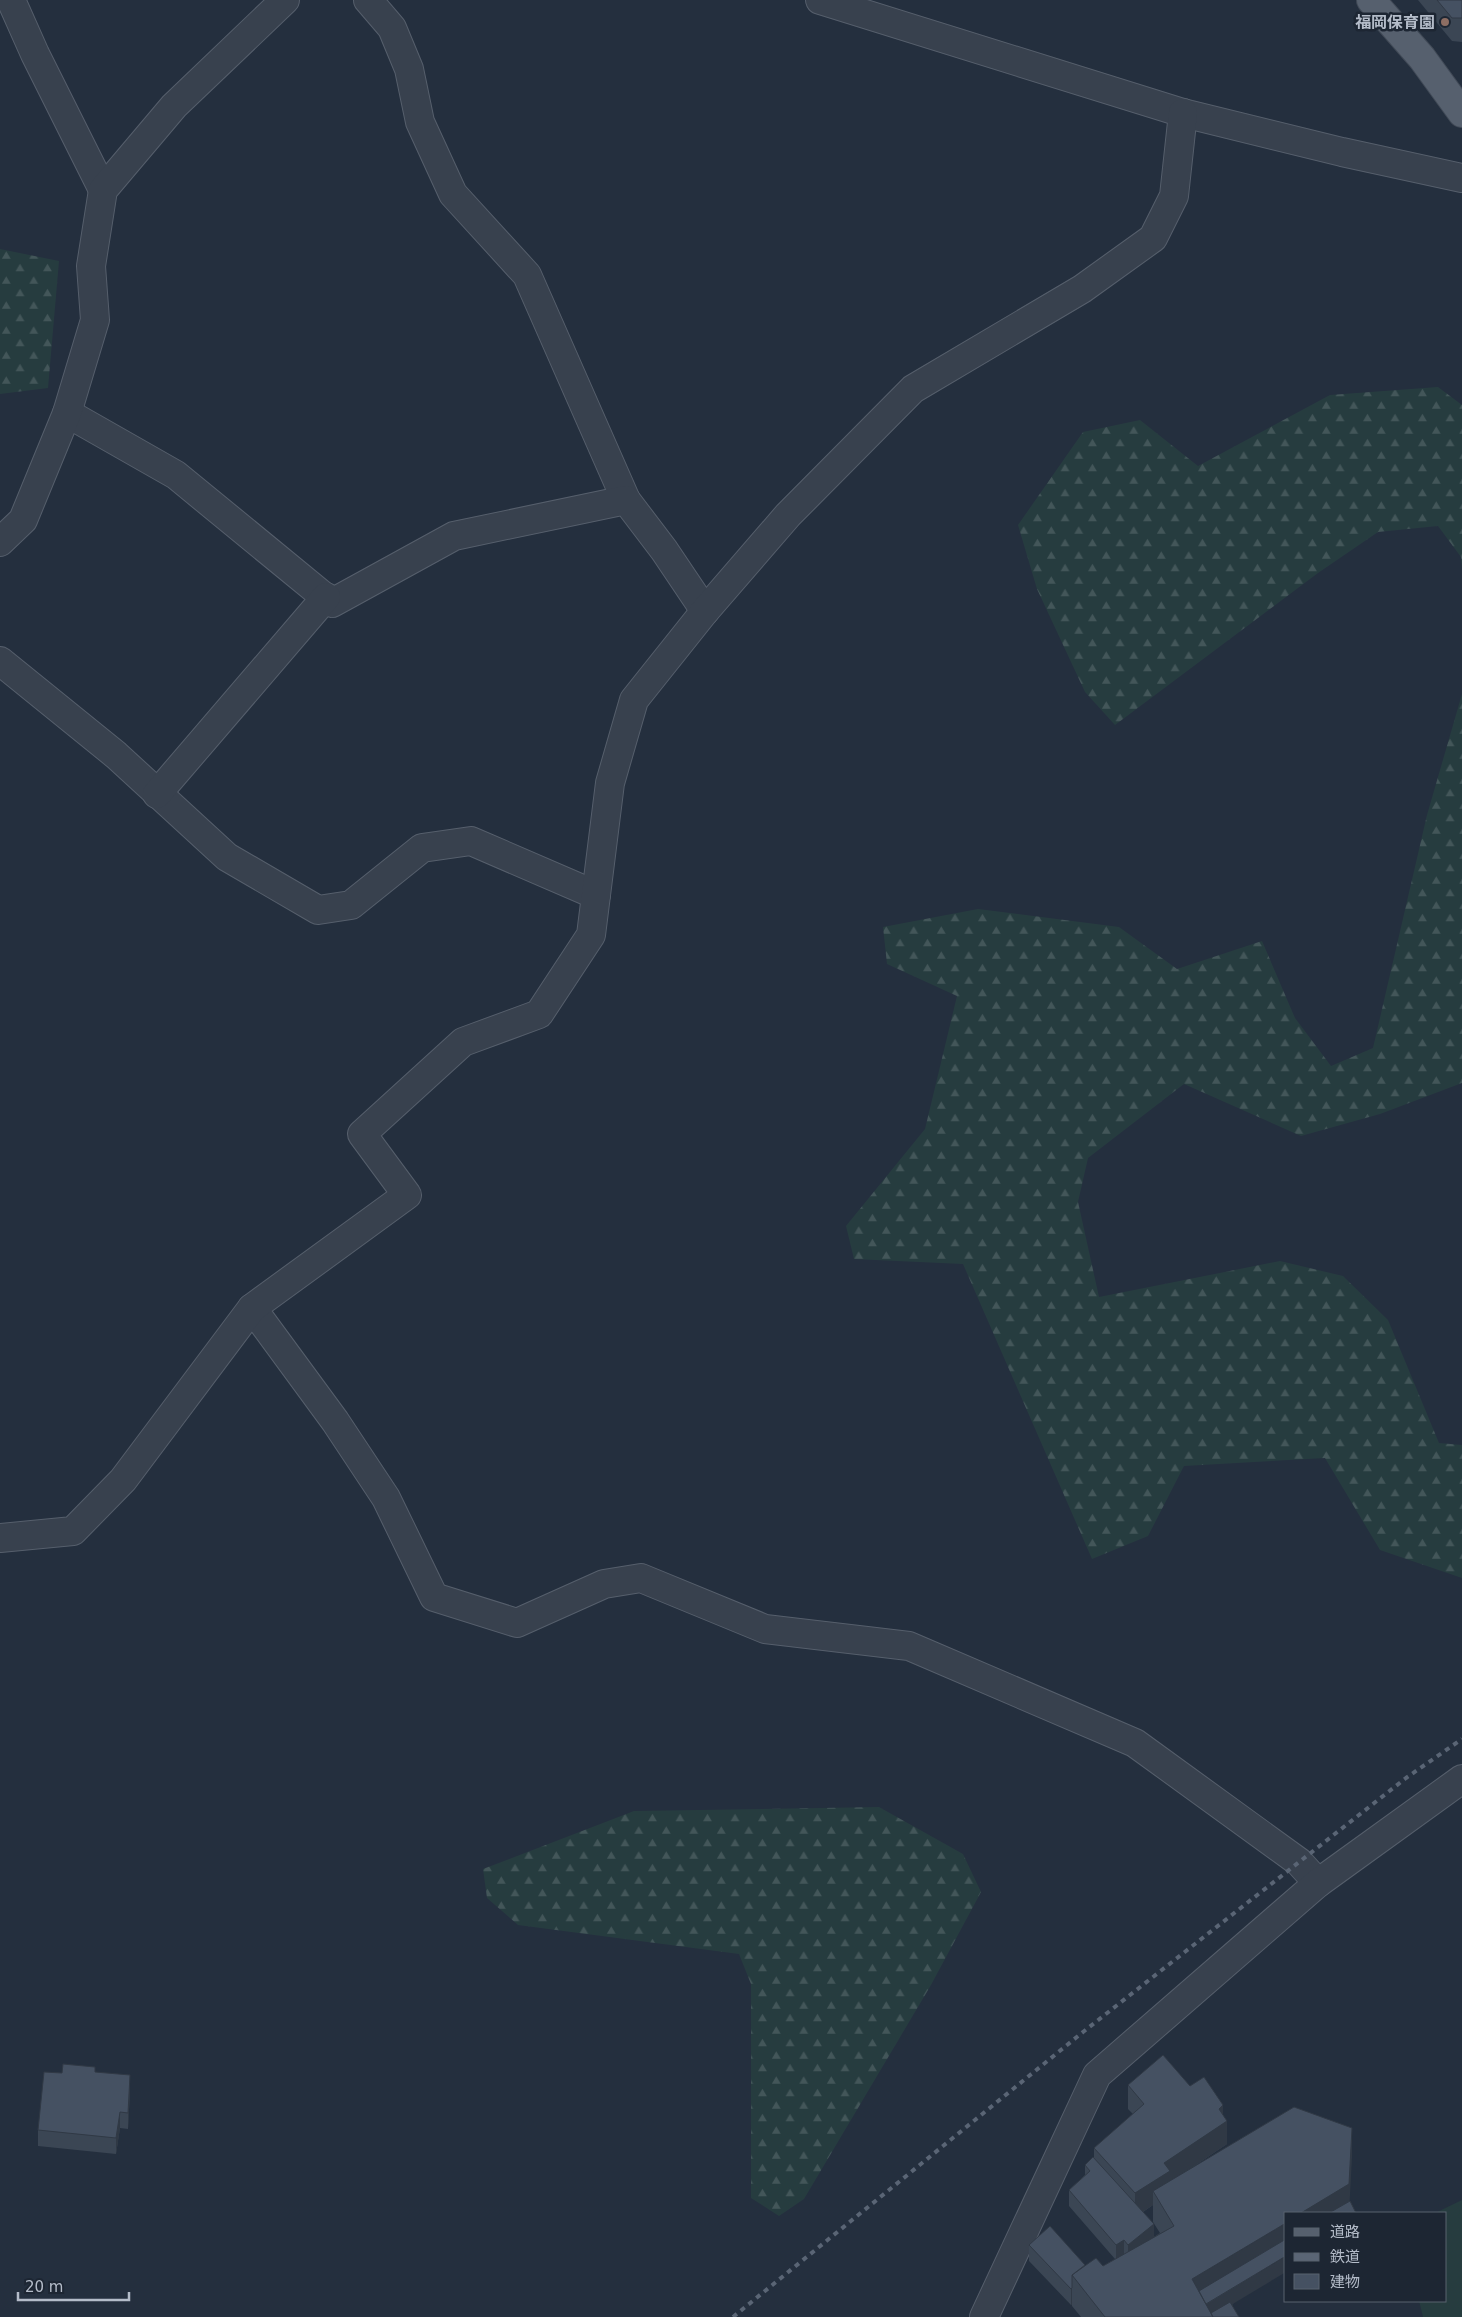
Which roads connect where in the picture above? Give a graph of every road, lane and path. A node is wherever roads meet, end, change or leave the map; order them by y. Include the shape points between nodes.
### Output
1 (11, 0) edge
2 (285, 0) edge
3 (368, 0) edge
4 (820, 0) edge
5 (1371, 0) edge
6 (1183, 113) junction
7 (1462, 113) edge
8 (1462, 178) edge
9 (103, 190) junction
10 (67, 413) junction
11 (626, 500) junction
12 (0, 542) edge
13 (326, 598) junction
14 (704, 611) junction
15 (0, 661) edge
16 (158, 794) junction
17 (596, 895) junction
18 (252, 1308) junction
19 (0, 1538) edge
20 (1462, 1779) edge
21 (1318, 1882) junction
22 (984, 2317) edge

1 - 9 street
2 - 9 street via 174,106
3 - 11 street via 392,28 409,69 420,122 453,194 527,275
4 - 6 street
5 - 7 main road via 1422,58
6 - 8 street
6 - 14 street via 1174,196 1153,238 1082,289 913,389 788,515
9 - 10 street via 91,266 95,320
10 - 12 street via 23,520
10 - 13 street via 176,475
11 - 13 street via 454,536 332,603
11 - 14 street
13 - 16 street
14 - 17 street via 634,700 610,783
15 - 16 street via 116,755
16 - 17 street via 227,857 318,910 351,905 422,848 471,841
17 - 18 street via 592,935 539,1014 463,1042 362,1134 407,1195
18 - 19 street via 124,1480 73,1531
18 - 21 street via 335,1421 386,1498 434,1597 517,1623 604,1584 641,1578 765,1629 910,1646 1135,1743 1298,1862
20 - 21 street
21 - 22 street via 1097,2075

